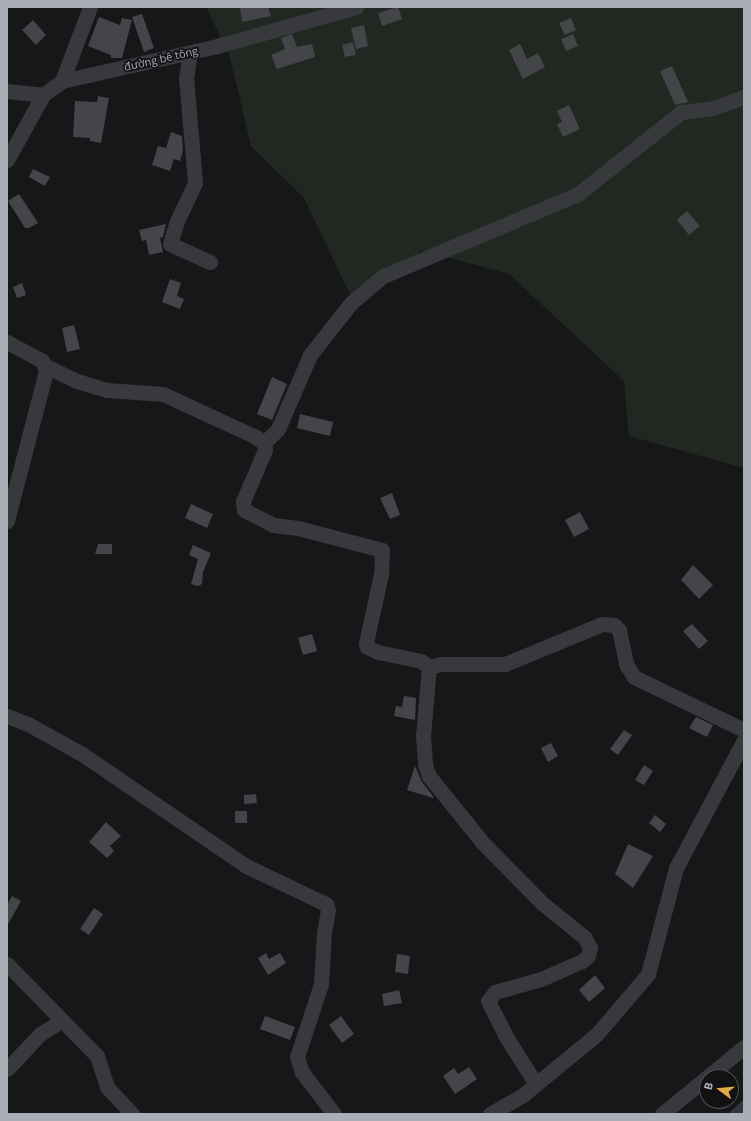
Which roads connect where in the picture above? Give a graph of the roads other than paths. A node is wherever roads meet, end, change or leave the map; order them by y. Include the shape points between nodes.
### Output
1 (90, 7) edge
2 (355, 8) edge
3 (190, 53) junction
4 (62, 81) junction
5 (7, 91) edge
6 (43, 95) junction
7 (744, 97) edge
8 (7, 160) edge
9 (210, 262) dead end
10 (7, 342) edge
11 (46, 366) junction
12 (264, 443) junction
13 (7, 521) edge
14 (429, 667) junction
15 (7, 716) edge
16 (744, 730) edge
17 (744, 740) edge
18 (7, 964) edge
19 (62, 1020) junction
20 (744, 1047) edge
21 (7, 1069) edge
22 (536, 1084) junction
23 (132, 1114) edge
24 (334, 1114) edge
25 (490, 1114) edge
26 (662, 1114) edge

1 - 4 street
2 - 3 street, đường bê tông
3 - 4 street, đường bê tông
3 - 9 street via 186,77 195,183 177,221 170,244
4 - 6 street, đường bê tông
5 - 6 street
6 - 8 street, đường bê tông
7 - 12 street via 713,108 681,112 578,194 383,276 352,303 310,355 278,428
10 - 11 street via 36,357
11 - 12 street via 77,381 107,390 163,394 216,417
11 - 13 street via 22,472
12 - 14 street via 265,450 243,501 244,510 273,526 298,528 382,550 381,574 367,636 367,647 378,652 421,661
14 - 16 street via 440,664 505,664 602,624 614,624 619,630 626,664 634,677
14 - 22 street via 423,735 425,764 429,776 482,842 542,903 584,938 590,948 588,956 582,961 541,979 495,992 488,1001 505,1035
15 - 24 street via 28,724 82,754 246,866 326,904 328,910 324,932 322,984 297,1057 302,1072
17 - 22 street via 676,868 648,974 597,1034
18 - 19 street
19 - 21 street via 40,1034
19 - 23 street via 97,1056 107,1088
20 - 26 street
22 - 25 street

